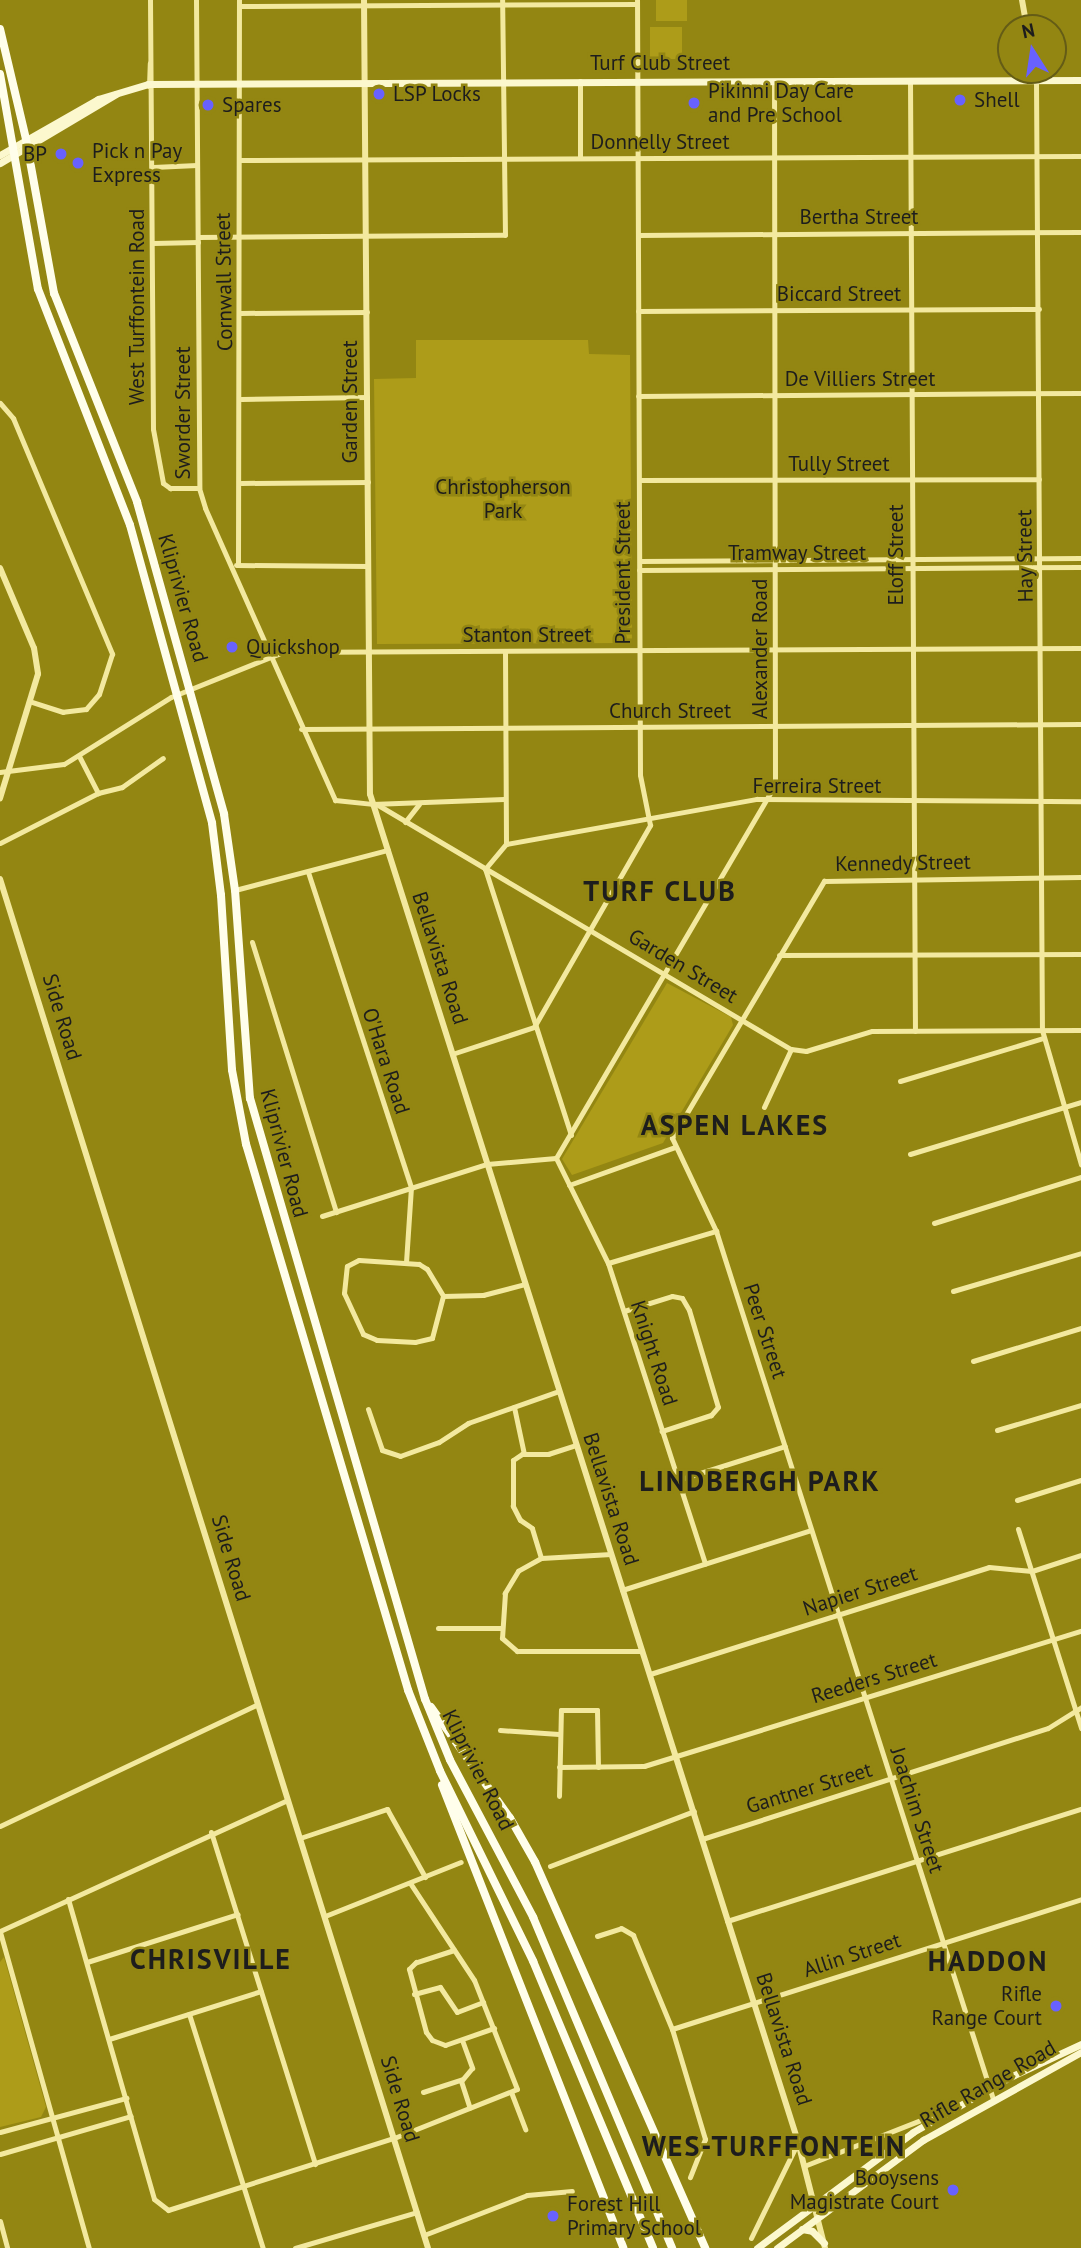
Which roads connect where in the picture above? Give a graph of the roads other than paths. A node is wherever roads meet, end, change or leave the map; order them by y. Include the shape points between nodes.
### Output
1 (150, 0) edge
2 (196, 0) edge
3 (637, 2) edge
4 (239, 3) edge
5 (364, 3) edge
6 (502, 3) edge
7 (0, 29) edge
8 (0, 74) edge
9 (774, 79) junction
10 (637, 80) junction
11 (909, 80) junction
12 (503, 81) junction
13 (580, 81) junction
14 (997, 81) edge
15 (238, 83) junction
16 (196, 84) junction
17 (366, 84) junction
18 (1036, 84) edge
19 (151, 86) junction
20 (27, 142) junction
21 (16, 149) junction
22 (0, 155) edge
23 (1038, 156) junction
24 (1081, 156) edge
25 (910, 157) junction
26 (504, 158) junction
27 (580, 158) junction
28 (637, 158) junction
29 (774, 158) junction
30 (239, 160) junction
31 (366, 160) junction
32 (0, 163) edge
33 (197, 165) junction
34 (153, 167) junction
35 (1039, 232) junction
36 (1081, 232) edge
37 (910, 233) junction
38 (774, 234) junction
39 (638, 235) junction
40 (366, 236) junction
41 (239, 237) junction
42 (198, 239) junction
43 (153, 243) junction
44 (911, 309) junction
45 (1039, 309) junction
46 (775, 310) junction
47 (638, 311) junction
48 (367, 312) junction
49 (240, 313) junction
50 (1081, 393) edge
51 (911, 394) junction
52 (1040, 394) junction
53 (774, 395) junction
54 (638, 396) junction
55 (367, 397) junction
56 (241, 399) junction
57 (0, 403) edge
58 (911, 479) junction
59 (1040, 479) junction
60 (775, 480) junction
61 (639, 481) junction
62 (368, 482) junction
63 (241, 484) junction
64 (199, 488) junction
65 (1040, 558) junction
66 (1081, 558) edge
67 (977, 559) junction
68 (707, 560) junction
69 (776, 560) junction
70 (912, 560) junction
71 (640, 561) junction
72 (238, 564) junction
73 (230, 566) junction
74 (368, 566) junction
75 (1040, 567) junction
76 (1081, 567) edge
77 (0, 568) edge
78 (776, 568) junction
79 (912, 568) junction
80 (978, 568) junction
81 (707, 569) junction
82 (639, 570) junction
83 (1041, 648) junction
84 (1081, 648) edge
85 (776, 649) junction
86 (912, 649) junction
87 (639, 650) junction
88 (505, 651) junction
89 (368, 652) junction
90 (268, 655) junction
91 (190, 688) junction
92 (178, 694) junction
93 (32, 702) junction
94 (1041, 724) junction
95 (1081, 724) edge
96 (912, 725) junction
97 (776, 726) junction
98 (504, 727) junction
99 (641, 727) junction
100 (369, 728) junction
101 (301, 729) junction
102 (79, 756) junction
103 (163, 758) dead end
104 (4, 772) edge
105 (98, 793) junction
106 (0, 798) edge
107 (504, 799) junction
108 (769, 800) junction
109 (1041, 801) junction
110 (1081, 801) edge
111 (429, 802) junction
112 (913, 802) junction
113 (374, 804) junction
114 (648, 818) junction
115 (405, 822) junction
116 (0, 843) edge
117 (506, 844) junction
118 (388, 850) junction
119 (485, 869) junction
120 (308, 872) junction
121 (1041, 877) junction
122 (1081, 877) edge
123 (913, 878) junction
124 (0, 879) edge
125 (235, 890) junction
126 (590, 932) junction
127 (252, 942) dead end
128 (1042, 954) junction
129 (1081, 954) edge
130 (779, 955) junction
131 (914, 955) junction
132 (665, 975) junction
133 (740, 1020) junction
134 (534, 1027) junction
135 (1042, 1030) junction
136 (1081, 1030) edge
137 (915, 1031) junction
138 (1043, 1038) junction
139 (791, 1049) junction
140 (452, 1054) junction
141 (900, 1081) dead end
142 (1081, 1102) edge
143 (764, 1107) dead end
144 (1063, 1107) junction
145 (571, 1135) junction
146 (675, 1147) junction
147 (910, 1154) dead end
148 (556, 1158) junction
149 (487, 1164) junction
150 (1081, 1164) edge
151 (1081, 1177) edge
152 (569, 1185) junction
153 (411, 1187) junction
154 (336, 1212) junction
155 (322, 1216) dead end
156 (934, 1223) dead end
157 (716, 1231) junction
158 (1081, 1253) edge
159 (406, 1262) junction
160 (608, 1263) junction
161 (525, 1284) junction
162 (953, 1291) dead end
163 (443, 1296) junction
164 (624, 1311) junction
165 (1081, 1328) edge
166 (973, 1361) dead end
167 (559, 1391) junction
168 (1081, 1405) edge
169 (513, 1407) junction
170 (368, 1409) dead end
171 (997, 1430) dead end
172 (662, 1431) junction
173 (576, 1445) junction
174 (785, 1446) junction
175 (524, 1454) junction
176 (678, 1480) junction
177 (1081, 1480) edge
178 (1017, 1500) dead end
179 (1018, 1528) dead end
180 (811, 1530) junction
181 (611, 1554) junction
182 (1081, 1555) edge
183 (541, 1558) junction
184 (705, 1564) junction
185 (1032, 1571) junction
186 (622, 1590) junction
187 (839, 1614) junction
188 (438, 1628) dead end
189 (501, 1628) junction
190 (1081, 1630) edge
191 (1054, 1639) junction
192 (642, 1651) junction
193 (650, 1674) junction
194 (865, 1697) junction
195 (425, 1699) junction
196 (258, 1704) junction
197 (1078, 1709) edge
198 (1081, 1728) edge
199 (500, 1730) dead end
200 (559, 1734) junction
201 (676, 1756) junction
202 (559, 1767) junction
203 (598, 1768) junction
204 (440, 1772) junction
205 (891, 1779) junction
206 (559, 1796) dead end
207 (288, 1800) junction
208 (1081, 1809) edge
209 (694, 1811) junction
210 (0, 1826) edge
211 (211, 1832) junction
212 (300, 1838) junction
213 (702, 1839) junction
214 (917, 1861) junction
215 (461, 1862) dead end
216 (550, 1866) dead end
217 (425, 1877) junction
218 (410, 1883) junction
219 (68, 1899) junction
220 (1081, 1899) edge
221 (238, 1914) junction
222 (325, 1916) junction
223 (727, 1921) junction
224 (0, 1932) edge
225 (597, 1936) dead end
226 (943, 1942) junction
227 (454, 1950) junction
228 (87, 1962) junction
229 (261, 1991) junction
230 (414, 1994) junction
231 (483, 2001) junction
232 (754, 2003) junction
233 (189, 2014) junction
234 (494, 2028) junction
235 (672, 2029) junction
236 (109, 2039) junction
237 (462, 2040) junction
238 (1081, 2044) edge
239 (1081, 2052) edge
240 (461, 2080) junction
241 (989, 2088) junction
242 (514, 2090) junction
243 (423, 2092) dead end
244 (126, 2098) junction
245 (993, 2099) junction
246 (961, 2105) junction
247 (470, 2108) junction
248 (131, 2116) junction
249 (52, 2119) junction
250 (525, 2129) dead end
251 (0, 2132) edge
252 (58, 2137) junction
253 (394, 2138) junction
254 (798, 2142) junction
255 (0, 2154) edge
256 (315, 2164) junction
257 (804, 2166) junction
258 (690, 2177) dead end
259 (244, 2187) junction
260 (572, 2191) dead end
261 (815, 2205) junction
262 (417, 2212) junction
263 (818, 2218) junction
264 (0, 2221) edge
265 (802, 2229) junction
266 (424, 2235) junction
267 (751, 2238) dead end
268 (4, 2245) edge
269 (825, 2246) edge
270 (89, 2248) edge
271 (263, 2248) edge
272 (295, 2248) edge
273 (428, 2248) edge
274 (623, 2248) edge
275 (653, 2248) edge
276 (672, 2248) edge
277 (705, 2248) edge
278 (757, 2248) edge
279 (777, 2248) edge

1 - 19 street, West Turffontein Road
2 - 16 street, Sworder Street
3 - 6 street
3 - 10 street, President Street
4 - 5 street
4 - 15 street, Cornwall Street
5 - 6 street
5 - 17 street, Garden Street
6 - 12 street
7 - 20 main road, Kliprivier Road
8 - 21 main road, Kliprivier Road
9 - 10 main road, Turf Club Street
9 - 11 main road, Turf Club Street
9 - 29 street, Alexander Road
10 - 13 main road, Turf Club Street
10 - 28 street, President Street
11 - 14 main road, Turf Club Street
11 - 25 street, Eloff Street
12 - 13 main road, Turf Club Street
12 - 17 main road, Turf Club Street
12 - 26 street
13 - 27 street
15 - 16 main road, Turf Club Street
15 - 17 main road, Turf Club Street
15 - 30 street, Cornwall Street
16 - 19 main road, Turf Club Street
16 - 33 street, Sworder Street
17 - 31 street, Garden Street
18 - 23 street, Hay Street
19 - 20 main road, Turf Club Street via 118,93
19 - 34 street, West Turffontein Road
20 - 21 main road, Turf Club Street
20 - 91 main road, Kliprivier Road via 54,293 134,493
21 - 22 main road
21 - 32 main road
21 - 92 main road, Kliprivier Road via 38,289 123,504
23 - 24 street, Donnelly Street
23 - 25 street, Donnelly Street
23 - 35 street, Hay Street
25 - 29 street, Donnelly Street
25 - 37 street, Eloff Street
26 - 27 street, Donnelly Street
26 - 31 street, Donnelly Street
26 - 40 street via 505,235
27 - 28 street, Donnelly Street
28 - 29 street, Donnelly Street
28 - 39 street, President Street
29 - 38 street, Alexander Road
30 - 31 street, Donnelly Street
30 - 41 street, Cornwall Street
31 - 40 street, Garden Street
33 - 34 street
33 - 42 street, Sworder Street
34 - 43 street, West Turffontein Road
35 - 36 street, Bertha Street
35 - 37 street, Bertha Street
35 - 45 street, Hay Street
37 - 38 street, Bertha Street
37 - 44 street, Eloff Street
38 - 39 street, Bertha Street
38 - 46 street, Alexander Road
39 - 47 street, President Street
40 - 41 street
40 - 48 street, Garden Street
41 - 42 street
41 - 49 street, Cornwall Street
42 - 43 street
42 - 64 street, Sworder Street
43 - 64 street, West Turffontein Road via 153,429 160,472 170,488
44 - 45 street, Biccard Street
44 - 46 street, Biccard Street
44 - 51 street, Eloff Street
45 - 52 street, Hay Street
46 - 47 street, Biccard Street
46 - 53 street, Alexander Road
47 - 54 street, President Street
48 - 49 street
48 - 55 street, Garden Street
49 - 56 street, Cornwall Street
50 - 52 street, De Villiers Street
51 - 52 street, De Villiers Street
51 - 53 street, De Villiers Street
51 - 58 street, Eloff Street
52 - 59 street, Hay Street
53 - 54 street, De Villiers Street
53 - 60 street, Alexander Road
54 - 61 street, President Street
55 - 56 street
55 - 62 street, Garden Street
56 - 63 street, Cornwall Street
57 - 93 street via 13,418 112,654 99,694 86,709 63,712
58 - 59 street, Tully Street
58 - 60 street, Tully Street
58 - 70 street, Eloff Street
59 - 65 street, Hay Street
60 - 61 street, Tully Street
60 - 69 street, Alexander Road
61 - 71 street, President Street
62 - 63 street
62 - 74 street, Garden Street
63 - 72 street, Cornwall Street
64 - 73 street, Sworder Street
65 - 66 street, Tramway Street
65 - 67 street, Tramway Street
65 - 75 street, Hay Street
67 - 70 street, Tramway Street
67 - 80 street
68 - 69 street, Tramway Street
68 - 71 street, Tramway Street
68 - 81 street
69 - 70 street, Tramway Street
69 - 78 street, Alexander Road
70 - 79 street, Eloff Street
71 - 82 street, President Street
72 - 73 street
72 - 74 street
73 - 90 street, Sworder Street
74 - 89 street, Garden Street
75 - 76 street, Tramway Street
75 - 80 street, Tramway Street
75 - 83 street, Hay Street
77 - 93 street via 36,655
78 - 79 street, Tramway Street
78 - 81 street, Tramway Street
78 - 85 street, Alexander Road
79 - 80 street, Tramway Street
79 - 86 street, Eloff Street
81 - 82 street, Tramway Street
82 - 87 street, President Street
83 - 84 street, Stanton Street
83 - 86 street, Stanton Street
83 - 94 street, Hay Street
85 - 86 street, Stanton Street
85 - 87 street, Stanton Street
85 - 97 street, Alexander Road
86 - 96 street, Eloff Street
87 - 88 street, Stanton Street
87 - 99 street, President Street
88 - 89 street, Stanton Street
88 - 98 street
89 - 90 street, Stanton Street
89 - 100 street, Garden Street
90 - 91 street
90 - 101 street, Sworder Street
91 - 92 street
91 - 125 main road, Kliprivier Road via 224,814
92 - 102 street
92 - 204 main road, Kliprivier Road via 217,854 237,1109 404,1677
93 - 104 street
94 - 95 street, Church Street
94 - 96 street, Church Street
94 - 109 street, Hay Street
96 - 97 street, Church Street
96 - 112 street, Eloff Street
97 - 99 street, Church Street
97 - 108 street, Alexander Road via 776,776
98 - 99 street, Church Street
98 - 100 street, Church Street
98 - 107 street
99 - 114 street, President Street via 640,775
100 - 101 street, Church Street
100 - 113 street, Garden Street
101 - 113 street, Sworder Street via 335,800
102 - 104 street via 55,767
102 - 105 street
103 - 105 street via 122,787
104 - 106 street
105 - 116 street
107 - 111 street
107 - 117 street
108 - 112 street, Ferreira Street
108 - 114 street, Ferreira Street
108 - 132 street, Alexander Road
109 - 110 street, Ferreira Street
109 - 112 street, Ferreira Street
109 - 121 street, Hay Street
111 - 113 street
111 - 115 street via 412,807
112 - 123 street, Eloff Street
113 - 115 street, Garden Street
113 - 118 street, Bellavista Road
114 - 117 street, Ferreira Street
114 - 126 street, President Street via 643,841
115 - 119 street, Garden Street
117 - 119 street
118 - 120 street
118 - 140 street, Bellavista Road
119 - 126 street, Garden Street
119 - 134 street
120 - 125 street
120 - 153 street, O'Hara Road
121 - 122 street, Kennedy Street
121 - 123 street, Kennedy Street
121 - 128 street, Hay Street
123 - 130 street, Kennedy Street via 824,881
123 - 131 street, Eloff Street
124 - 196 street, Side Road
125 - 195 main road, Kliprivier Road via 250,1098
126 - 132 street, Garden Street
126 - 134 street, President Street
127 - 154 street
128 - 129 street
128 - 131 street
128 - 135 street, Hay Street
130 - 131 street
130 - 133 street, Kennedy Street
131 - 137 street, Eloff Street
132 - 133 street, Garden Street
132 - 145 street, Alexander Road
133 - 139 street, Garden Street
133 - 146 street, Kennedy Street via 674,1132
134 - 140 street
134 - 145 street
135 - 136 street
135 - 137 street
135 - 138 street, Hay Street
137 - 139 street via 865,1032 806,1051
138 - 141 street
138 - 144 street, Hay Street
139 - 143 street
140 - 149 street, Bellavista Road
142 - 144 street
144 - 147 street
144 - 150 street, Hay Street
145 - 148 street, Alexander Road
146 - 152 street
146 - 157 street, Peer Street
148 - 149 street
148 - 152 street, Knight Road
149 - 153 street
149 - 161 street, Bellavista Road
151 - 156 street
152 - 160 street, Knight Road
153 - 154 street
153 - 159 street, O'Hara Road
154 - 155 street
157 - 160 street
157 - 174 street, Peer Street
158 - 162 street
159 - 163 street via 425,1267
159 - 163 street via 359,1260 347,1266 344,1297 366,1337 430,1340
160 - 164 street, Knight Road
161 - 163 street via 483,1296
161 - 167 street, Bellavista Road
164 - 172 street, Knight Road
164 - 172 street via 672,1296 682,1298 689,1310 718,1407 711,1415
165 - 166 street
167 - 169 street
167 - 173 street, Bellavista Road
168 - 171 street
169 - 170 street via 400,1456 382,1450
169 - 175 street
172 - 176 street, Knight Road
173 - 175 street via 548,1454
173 - 181 street, Bellavista Road
174 - 176 street
174 - 180 street, Peer Street
175 - 183 street via 513,1464 513,1506 520,1520 532,1528
176 - 184 street, Knight Road
177 - 178 street
179 - 185 street
180 - 184 street
180 - 187 street, Joachim Street
181 - 183 street
181 - 186 street, Bellavista Road
182 - 185 street, Napier Street
183 - 189 street via 518,1571 508,1585
184 - 186 street
185 - 187 street, Napier Street via 989,1567
185 - 191 street
186 - 192 street, Bellavista Road
187 - 193 street, Napier Street
187 - 194 street, Joachim Street
188 - 189 street
189 - 192 street via 505,1643 517,1651
190 - 191 street, Reeders Street
191 - 194 street, Reeders Street
191 - 197 street
192 - 193 street, Bellavista Road
193 - 201 street, Bellavista Road
194 - 201 street, Reeders Street
194 - 205 street, Joachim Street
195 - 276 main road, Kliprivier Road via 441,1741 533,1917
195 - 277 main road via 506,1812 535,1862
196 - 207 street, Side Road
196 - 210 street
197 - 198 street
197 - 205 street, Gantner Street via 1048,1728
199 - 200 street
200 - 202 street
200 - 203 street via 561,1710 597,1710
201 - 203 street, Reeders Street via 640,1767
201 - 209 street, Bellavista Road
202 - 203 street, Reeders Street
202 - 206 street
204 - 274 main road
204 - 275 main road, Kliprivier Road via 533,1961
205 - 213 street, Gantner Street
205 - 214 street, Joachim Street
207 - 211 street
207 - 212 street, Side Road
208 - 214 street
209 - 213 street, Bellavista Road
209 - 216 street
211 - 219 street
211 - 221 street
212 - 217 street via 387,1809
212 - 222 street, Side Road
213 - 223 street, Bellavista Road
214 - 223 street
214 - 226 street, Joachim Street
215 - 217 street
217 - 218 street
218 - 222 street
218 - 227 street
219 - 224 street
219 - 228 street
220 - 226 street, Allin Street
221 - 228 street
221 - 229 street
222 - 253 street, Side Road
223 - 232 street, Bellavista Road
224 - 249 street
225 - 235 street via 621,1928 634,1935
226 - 232 street, Allin Street
226 - 241 street, Joachim Street
227 - 230 street via 412,1966
227 - 231 street
228 - 236 street
229 - 233 street
229 - 256 street
230 - 231 street via 438,1986 457,2012
230 - 237 street via 432,2040 446,2045
231 - 234 street
232 - 235 street, Allin Street
232 - 254 street, Bellavista Road
233 - 236 street
233 - 259 street
234 - 237 street
234 - 242 street
235 - 258 street via 705,2139
236 - 244 street
237 - 240 street via 472,2070
238 - 241 main road, Rifle Range Road
239 - 245 main road, Rifle Range Road
240 - 243 street
240 - 247 street
241 - 245 street, Joachim Street
241 - 246 main road, Rifle Range Road
242 - 247 street
242 - 250 street
244 - 248 street
244 - 249 street
245 - 263 main road, Rifle Range Road via 881,2169
246 - 257 street
246 - 261 main road, Rifle Range Road via 889,2149
247 - 253 street
248 - 252 street
248 - 259 street via 156,2204 170,2210
249 - 251 street
249 - 252 street
252 - 255 street
252 - 270 street
253 - 256 street
253 - 262 street, Side Road
254 - 257 street, Bellavista Road
254 - 267 street
256 - 259 street
257 - 261 street, Bellavista Road
259 - 271 street
260 - 266 street via 527,2195
261 - 263 street, Bellavista Road
261 - 278 main road, Rifle Range Road
262 - 266 street, Side Road
262 - 272 street
263 - 265 main road, Rifle Range Road
263 - 269 street, Bellavista Road
264 - 268 street
265 - 269 main road via 812,2231
265 - 279 main road, Rifle Range Road
266 - 273 street, Side Road

